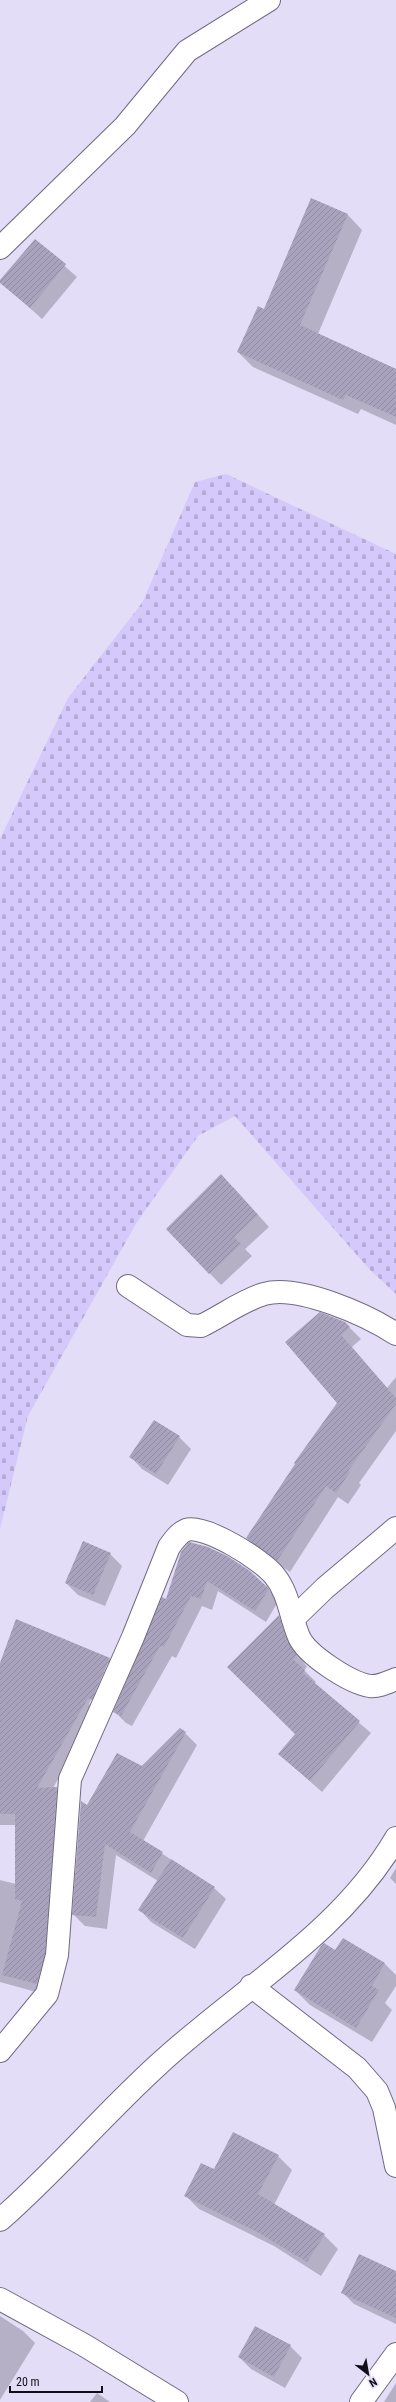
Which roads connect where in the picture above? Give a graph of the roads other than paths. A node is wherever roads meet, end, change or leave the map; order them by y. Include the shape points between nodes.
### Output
1 (269, 0) edge
2 (0, 248) edge
3 (128, 1286) dead end
4 (396, 1334) edge
5 (396, 1528) edge
6 (293, 1619) junction
7 (396, 1679) edge
8 (396, 1838) edge
9 (251, 1986) junction
10 (0, 2051) edge
11 (390, 2108) edge
12 (396, 2166) edge
13 (0, 2220) edge
14 (0, 2299) edge
15 (396, 2354) edge
16 (177, 2402) edge
17 (361, 2402) edge

1 - 2 street via 187,51 124,126
3 - 4 street via 194,1327 201,1326 247,1301 266,1294 296,1292 354,1312
5 - 6 street via 325,1588
6 - 7 street via 299,1638 312,1655 358,1683 371,1686
6 - 10 street via 284,1590 274,1574 258,1560 196,1529 186,1530 169,1547 133,1637 70,1779 57,1954 46,1994
8 - 9 street via 354,1898 313,1938
9 - 11 street via 357,2068
9 - 13 street via 160,2063
11 - 12 street
14 - 16 street via 84,2345
15 - 17 street

